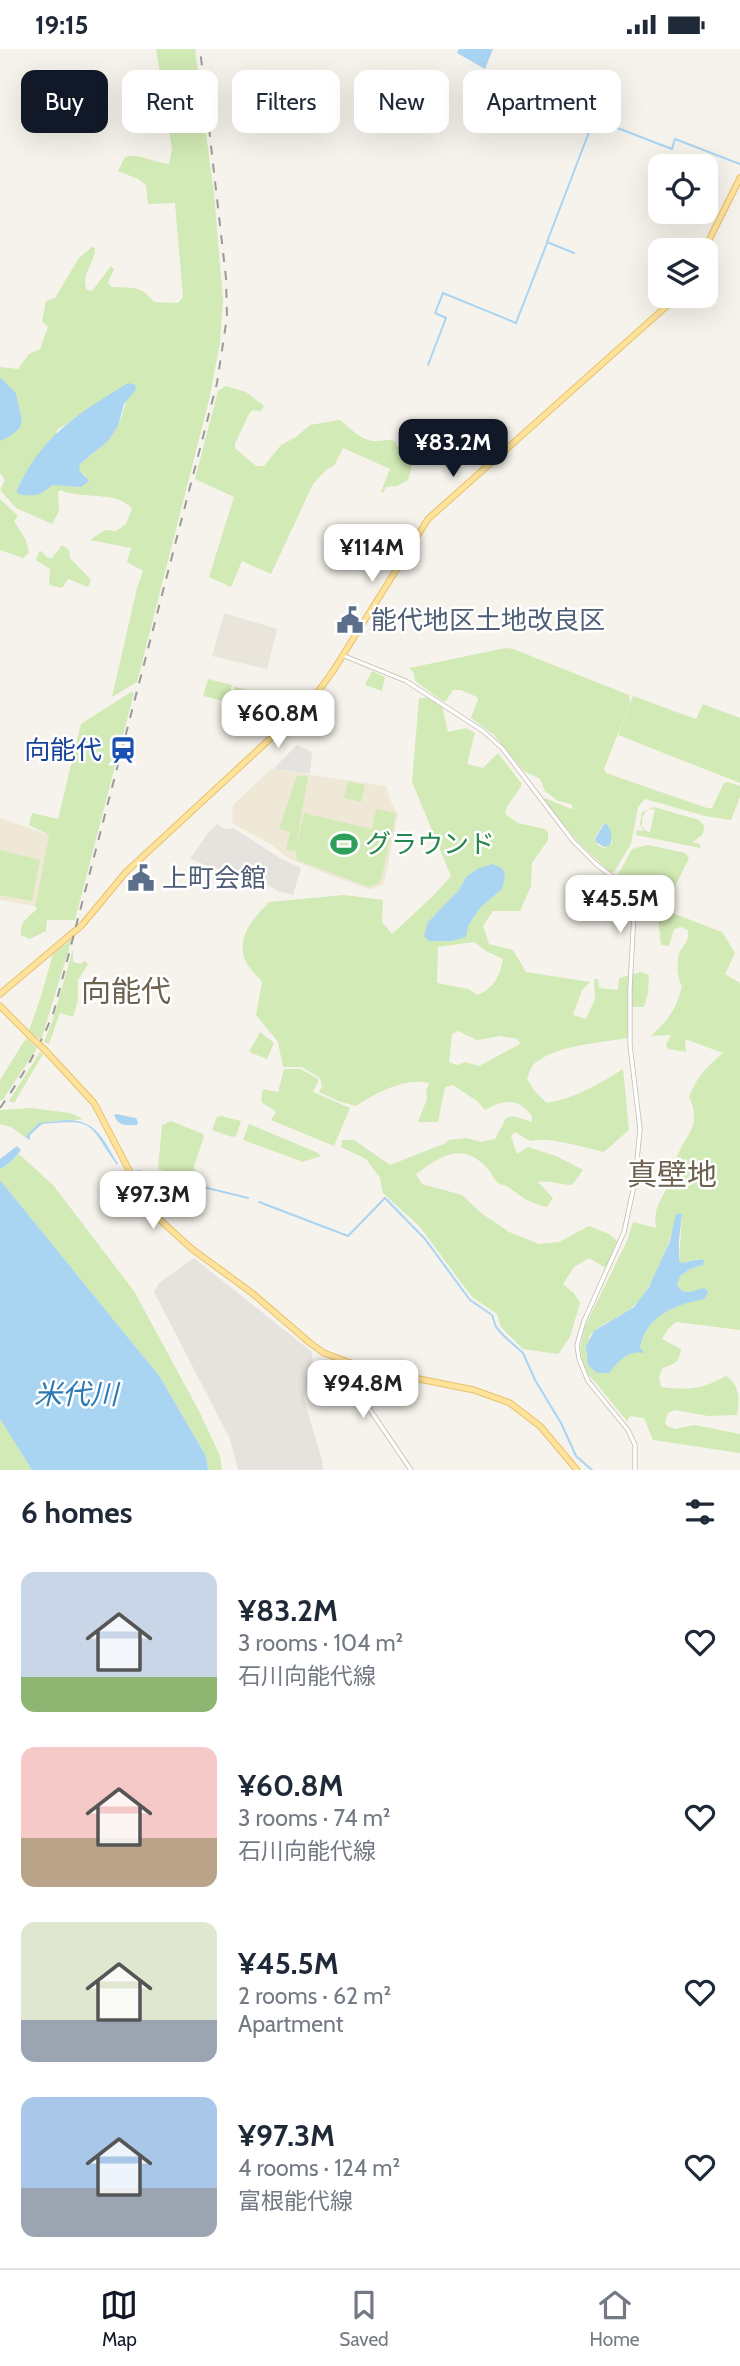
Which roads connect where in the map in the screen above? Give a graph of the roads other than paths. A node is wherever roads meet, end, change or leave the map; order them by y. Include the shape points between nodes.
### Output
1 (740, 178) edge
2 (710, 238) edge
3 (665, 308) edge
4 (342, 655) junction
5 (0, 994) edge
6 (0, 1006) edge
7 (348, 1362) junction
8 (411, 1470) edge
9 (577, 1470) edge
10 (635, 1470) edge

1 - 2 main road
3 - 4 main road via 428,519
4 - 5 main road via 309,703 126,872 82,925
4 - 10 street via 406,681 483,730 573,841 635,894 629,988 640,1129 635,1181 624,1233 577,1345 588,1381 635,1445
6 - 7 main road, bridge via 94,1103 148,1202 173,1233 310,1343
7 - 8 street via 347,1376
7 - 9 main road via 510,1403 540,1426

